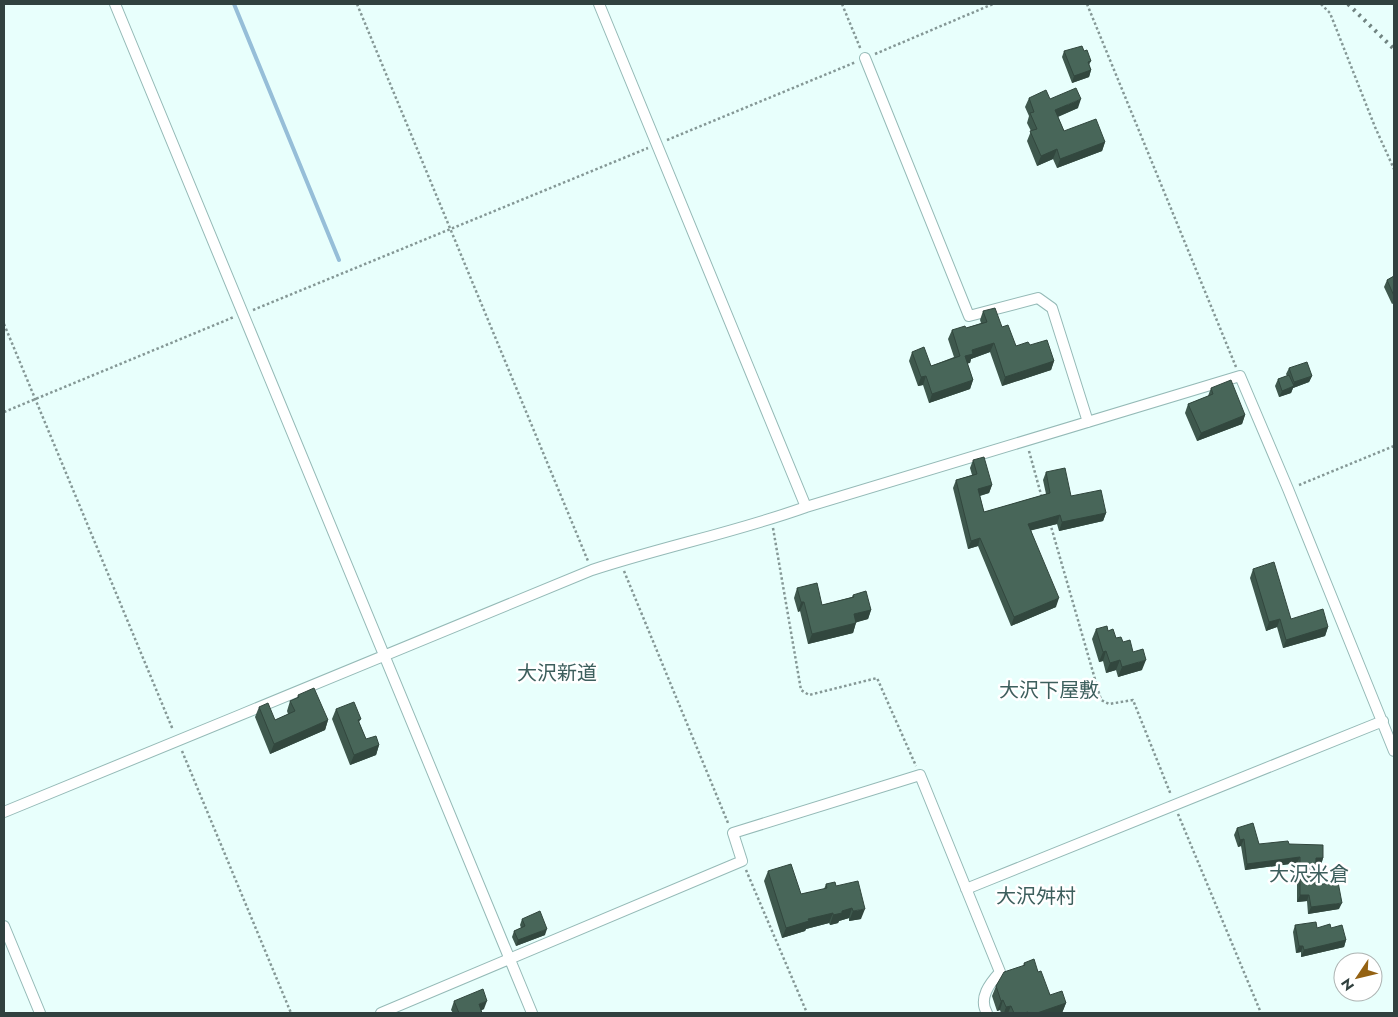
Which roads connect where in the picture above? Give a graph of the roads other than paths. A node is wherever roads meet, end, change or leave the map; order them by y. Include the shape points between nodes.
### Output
1 (115, 4) edge
2 (599, 4) edge
3 (865, 58) road end
4 (1088, 422) junction
5 (806, 507) junction
6 (384, 657) junction
7 (1382, 721) junction
8 (1394, 751) edge
9 (4, 812) edge
10 (966, 889) junction
11 (4, 926) edge
12 (510, 958) junction
13 (40, 1013) edge
14 (381, 1013) edge
15 (532, 1013) edge
16 (987, 1013) edge

1 - 6 street
2 - 5 street
3 - 4 street via 970,316 1038,298 1052,308
4 - 5 street
4 - 7 street via 1240,376
5 - 6 street via 592,570
6 - 9 street
6 - 12 street
7 - 8 street
7 - 10 street
10 - 12 street via 920,775 733,833 742,861
10 - 16 street via 1000,972 984,995
11 - 13 street
12 - 14 street
12 - 15 street

